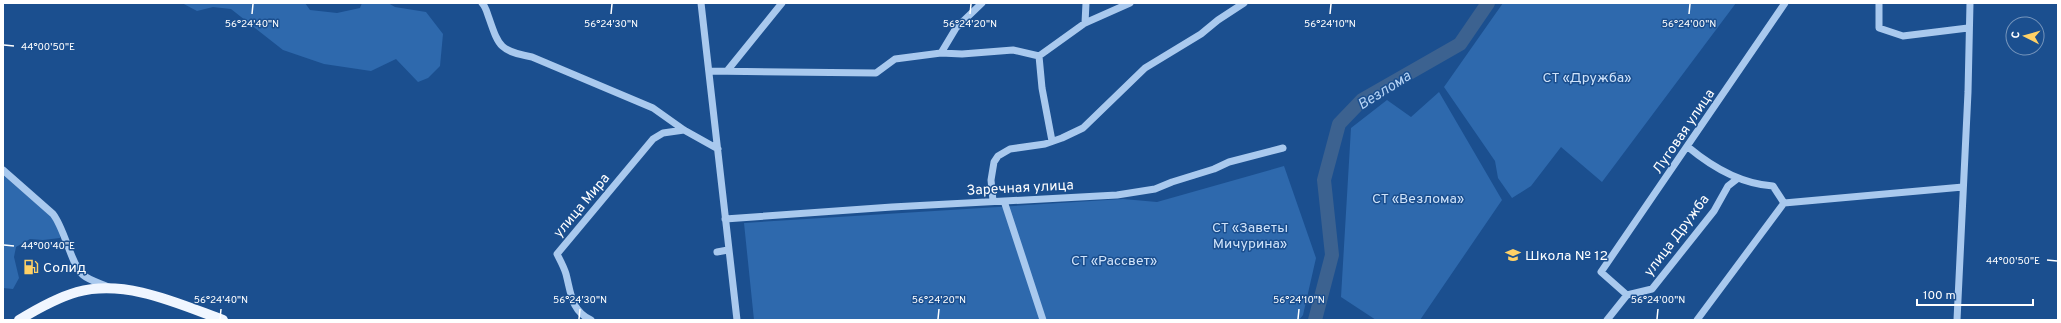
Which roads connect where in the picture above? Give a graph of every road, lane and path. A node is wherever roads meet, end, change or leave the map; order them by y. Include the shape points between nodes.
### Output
1 (482, 3) edge
2 (701, 3) edge
3 (782, 3) edge
4 (982, 3) edge
5 (1086, 3) edge
6 (1130, 3) edge
7 (1244, 3) edge
8 (1785, 3) edge
9 (1879, 3) edge
10 (1970, 3) edge
11 (1085, 23) junction
12 (1968, 28) junction
13 (941, 53) junction
14 (1039, 56) junction
15 (709, 71) junction
16 (727, 71) junction
17 (684, 130) junction
18 (1052, 142) junction
19 (1688, 147) junction
20 (1283, 148) dead end
21 (718, 149) junction
22 (3, 170) edge
23 (1737, 179) junction
24 (1963, 187) junction
25 (993, 201) junction
26 (1004, 201) junction
27 (1784, 203) junction
28 (725, 219) junction
29 (728, 250) junction
30 (717, 252) dead end
31 (113, 288) junction
32 (1627, 295) junction
33 (19, 320) edge
34 (223, 320) edge
35 (591, 320) edge
36 (737, 320) edge
37 (1043, 320) edge
38 (1607, 320) edge
39 (1697, 320) edge
40 (1957, 320) edge

1 - 17 street via 497,42 502,48 532,57 642,103
2 - 15 street
3 - 16 street
4 - 13 street via 956,28
5 - 11 street
6 - 11 street
7 - 18 street via 1201,34 1145,68 1083,128
8 - 19 street, Луговая улица
9 - 12 street via 1879,28 1895,34 1903,36
10 - 12 street
11 - 14 street
12 - 24 street via 1968,92
13 - 14 street via 1013,50
13 - 16 street via 895,59 876,73
14 - 18 street
15 - 16 street
15 - 21 street
17 - 21 street
17 - 35 street, улица Мира via 662,133 653,139 557,254 566,273 573,304 580,314
18 - 25 street via 1010,149 998,156 994,162 991,180
19 - 23 street
19 - 32 street, Луговая улица via 1601,272
20 - 26 street, Заречная улица via 1230,162 1156,189 1117,195
21 - 28 street
22 - 31 street via 60,222 77,267 83,275
23 - 27 street via 1773,186
23 - 32 street, улица Дружба via 1728,186 1714,211 1652,289
24 - 27 street
24 - 40 street
25 - 26 street, Заречная улица
25 - 28 street, Заречная улица
26 - 37 street
27 - 39 street
28 - 29 street
29 - 30 street
29 - 36 street
31 - 33 main road via 77,292 58,298
31 - 34 main road via 152,295
32 - 38 street

